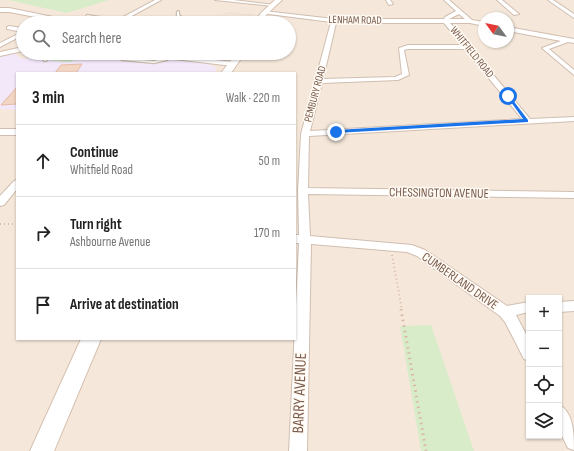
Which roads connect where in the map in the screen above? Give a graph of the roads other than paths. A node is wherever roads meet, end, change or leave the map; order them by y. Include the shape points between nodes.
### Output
1 (159, 0) edge
2 (217, 0) edge
3 (279, 0) edge
4 (446, 0) edge
5 (499, 0) edge
6 (550, 0) edge
7 (272, 5) junction
8 (0, 10) edge
9 (178, 12) dead end
10 (459, 12) junction
11 (263, 14) joint
12 (516, 14) dead end
13 (38, 16) edge
14 (128, 16) edge
15 (180, 16) edge
16 (283, 16) edge
17 (574, 16) edge
18 (296, 17) edge
19 (334, 21) junction
20 (446, 21) junction
21 (470, 21) junction
22 (478, 23) edge
23 (9, 28) dead end
24 (16, 30) edge
25 (514, 30) edge
26 (530, 34) junction
27 (16, 36) edge
28 (572, 40) edge
29 (0, 46) edge
30 (469, 47) junction
31 (16, 48) edge
32 (545, 48) junction
33 (16, 50) edge
34 (0, 54) edge
35 (133, 60) edge
36 (162, 60) edge
37 (201, 60) edge
38 (237, 60) edge
39 (234, 64) junction
40 (227, 72) edge
41 (574, 73) edge
42 (319, 81) junction
43 (574, 119) edge
44 (527, 121) junction
45 (0, 132) edge
46 (16, 132) edge
47 (305, 134) junction
48 (16, 184) edge
49 (303, 191) junction
50 (574, 195) edge
51 (0, 203) edge
52 (300, 239) edge
53 (574, 306) edge
54 (562, 307) edge
55 (526, 308) edge
56 (505, 312) junction
57 (91, 340) edge
58 (526, 348) edge
59 (562, 419) edge
60 (574, 442) edge
61 (42, 451) edge
62 (298, 451) edge

1 - 14 street
2 - 7 street
3 - 7 street
4 - 10 street
5 - 12 street
6 - 17 street
7 - 11 street
8 - 13 street
9 - 15 lane
10 - 20 street
10 - 21 street
11 - 16 street, LENHAM ROAD
18 - 19 street, LENHAM ROAD
19 - 20 street, LENHAM ROAD
19 - 42 street, PEMBURY ROAD
20 - 21 street, LENHAM ROAD
20 - 30 street, WHITFIELD ROAD
21 - 22 street, LENHAM ROAD
23 - 24 street
25 - 26 street
26 - 28 street
26 - 32 street
27 - 29 street
28 - 32 street
29 - 31 street
30 - 42 street via 408,46 401,49 406,75 396,80
30 - 44 street, WHITFIELD ROAD
32 - 41 street
33 - 34 street
35 - 36 lane
37 - 39 street
38 - 39 street
39 - 40 street
42 - 47 street, PEMBURY ROAD
43 - 44 street
44 - 47 street
45 - 46 street
47 - 49 street, PEMBURY ROAD
48 - 51 street
49 - 50 street, CHESSINGTON AVENUE
49 - 52 street, PEMBURY ROAD
52 - 56 street, CUMBERLAND DRIVE via 414,250
52 - 62 street, BARRY AVENUE
53 - 54 street
55 - 56 street, CUMBERLAND DRIVE
56 - 58 street
57 - 61 street
59 - 60 street

